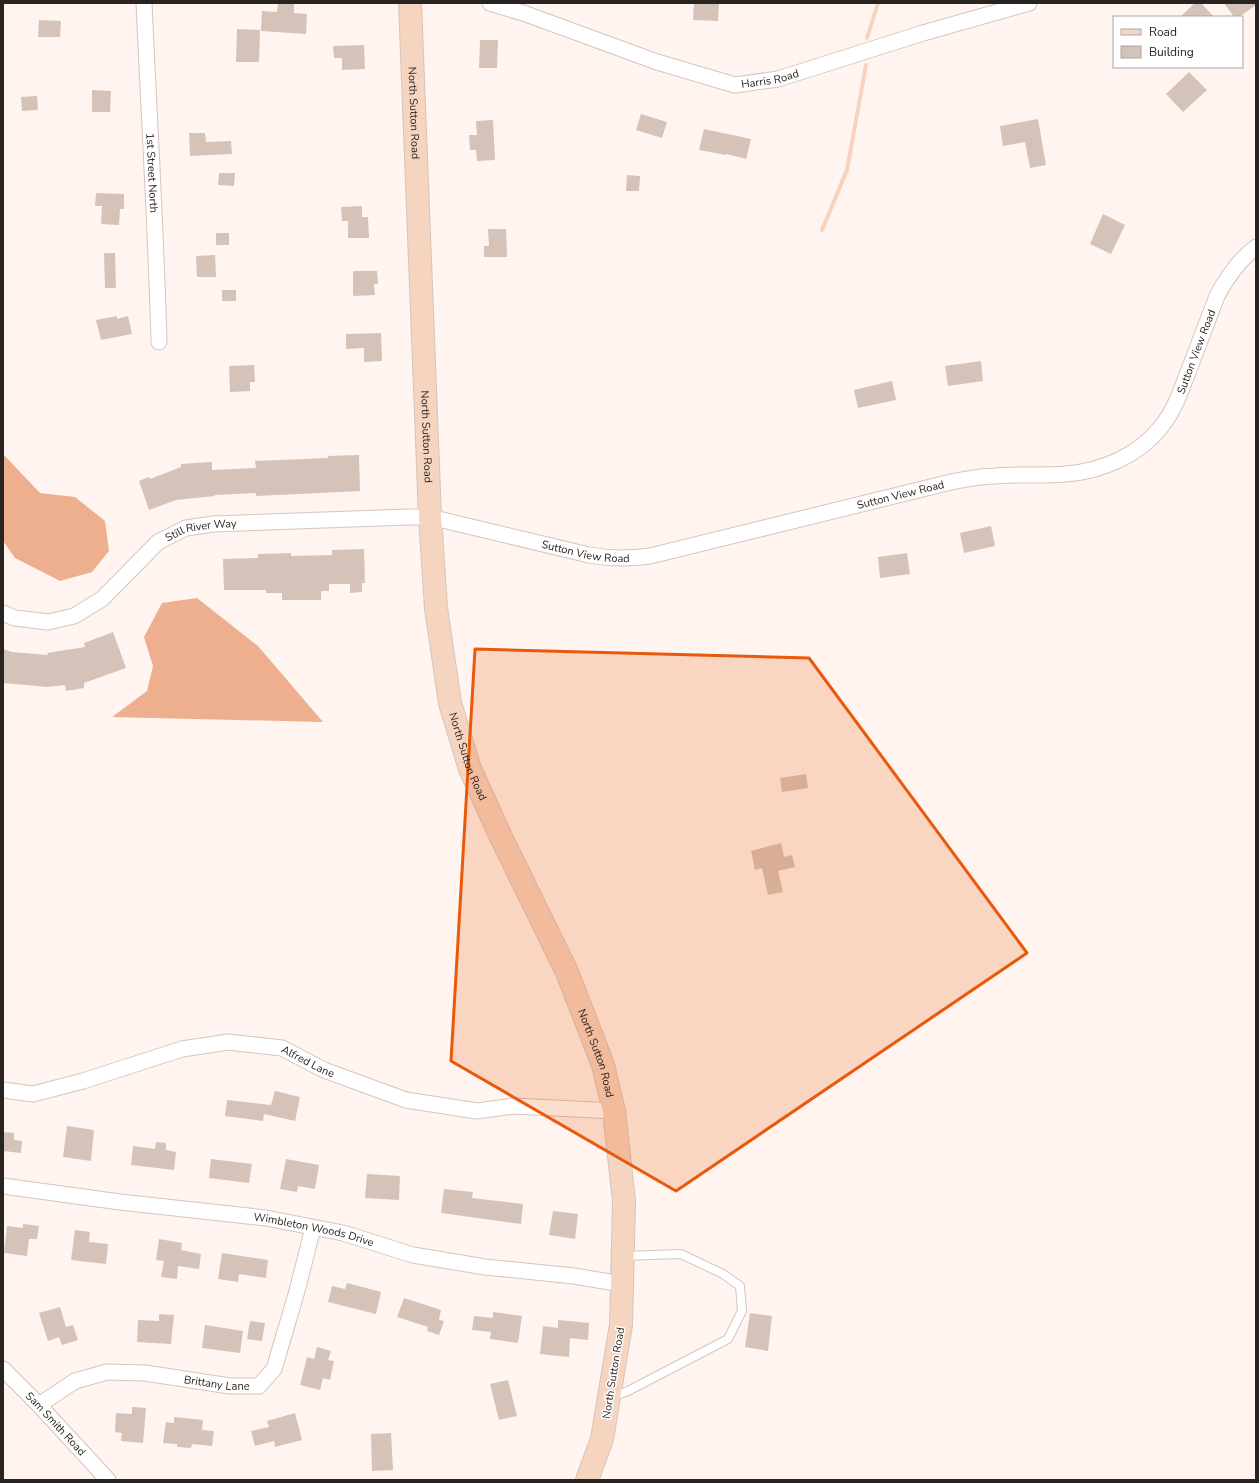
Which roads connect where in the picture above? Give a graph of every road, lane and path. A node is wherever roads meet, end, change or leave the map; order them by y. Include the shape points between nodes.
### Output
1 (144, 3) edge
2 (410, 3) edge
3 (490, 3) edge
4 (1029, 3) edge
5 (1256, 247) edge
6 (159, 342) dead end
7 (430, 517) junction
8 (3, 613) edge
9 (3, 1090) edge
10 (614, 1111) junction
11 (3, 1186) edge
12 (313, 1228) junction
13 (623, 1256) junction
14 (622, 1284) junction
15 (3, 1369) edge
16 (609, 1398) junction
17 (39, 1405) junction
18 (108, 1480) edge
19 (587, 1480) edge

1 - 6 street, 1st Street North
2 - 7 main road, North Sutton Road
3 - 4 street, Harris Road via 657,62 735,85 778,79 923,33
5 - 7 street, Sutton View Road via 1235,267 1224,282 1181,392 1161,428 1133,452 1117,462 1100,468 1064,474 978,477 629,559 589,555
7 - 8 street, Still River Way via 213,524 186,528 158,542 102,599 74,616 48,622 15,618
7 - 10 main road, North Sutton Road via 436,608 450,703 470,769 567,972 603,1065
9 - 10 street, Alfred Lane via 32,1094 83,1081 182,1049 228,1042 282,1048 324,1070 406,1100 477,1111 514,1106
10 - 13 main road, North Sutton Road via 624,1201
11 - 12 street, Wimbleton Woods Drive via 266,1218
12 - 14 street, Wimbleton Woods Drive via 343,1233 413,1256
12 - 17 street, Brittany Lane via 274,1369 259,1386 230,1386 145,1373 107,1372 75,1381
13 - 14 main road, North Sutton Road
13 - 16 lane via 681,1254 723,1274 740,1286 742,1311 728,1339 628,1391
14 - 16 main road, North Sutton Road via 621,1325
15 - 17 street, Sam Smith Road
16 - 19 main road, North Sutton Road via 602,1439
17 - 18 street, Sam Smith Road

